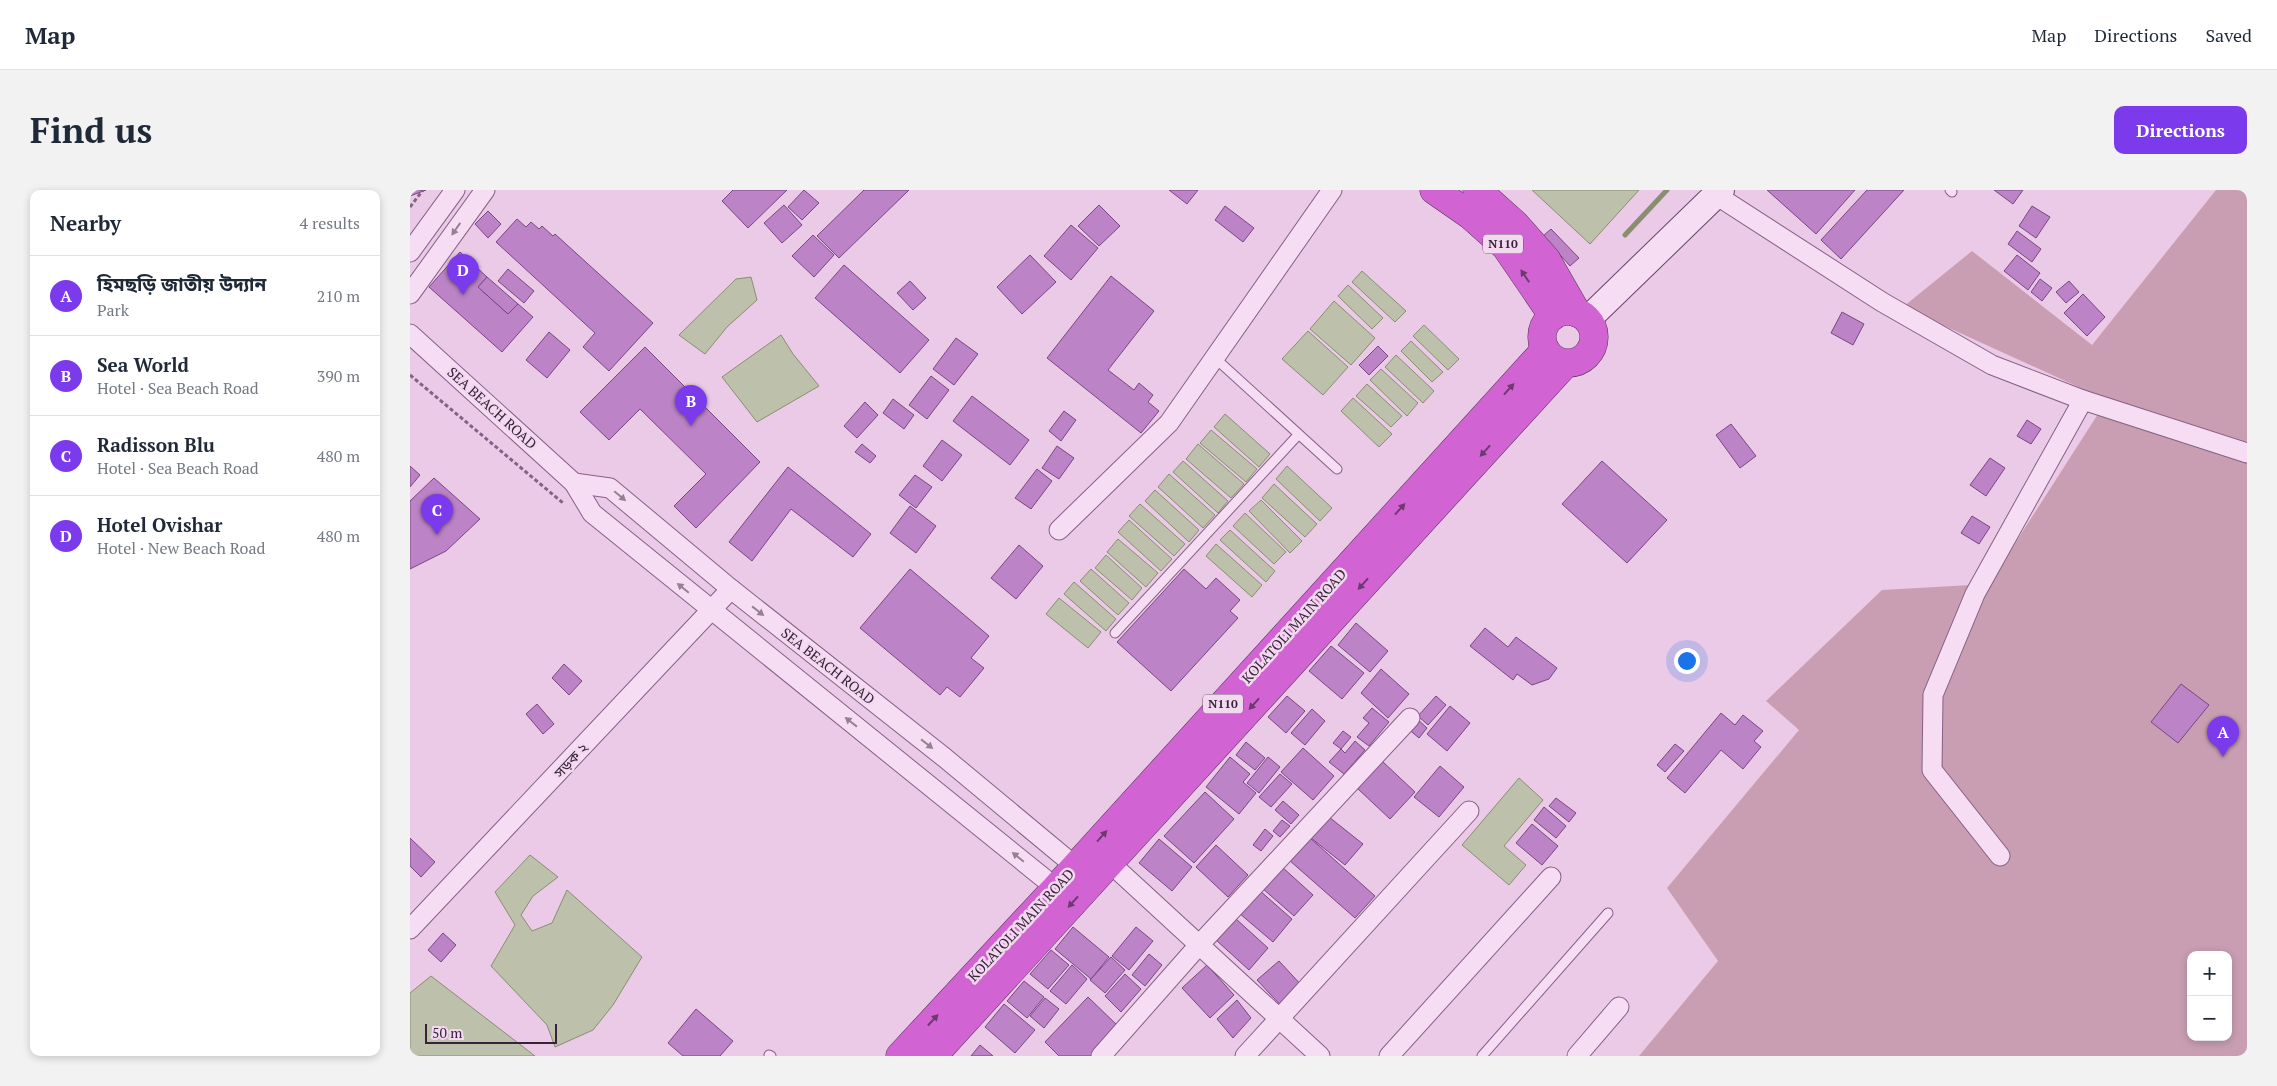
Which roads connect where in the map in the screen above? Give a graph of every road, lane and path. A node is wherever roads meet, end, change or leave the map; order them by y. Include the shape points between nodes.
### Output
1 (423, 190) edge
2 (455, 190) edge
3 (485, 190) edge
4 (1332, 190) edge
5 (1434, 190) edge
6 (1477, 190) edge
7 (1719, 193) edge
8 (410, 207) edge
9 (410, 252) edge
10 (410, 294) edge
11 (1572, 316) junction
12 (410, 334) edge
13 (1555, 356) junction
14 (1215, 358) junction
15 (2083, 400) junction
16 (1298, 435) junction
17 (2247, 453) edge
18 (1338, 469) dead end
19 (574, 483) junction
20 (1059, 530) dead end
21 (1383, 545) junction
22 (731, 589) junction
23 (711, 612) junction
24 (1115, 633) dead end
25 (1410, 718) dead end
26 (899, 722) junction
27 (881, 745) junction
28 (1469, 811) dead end
29 (2000, 856) dead end
30 (1109, 862) junction
31 (1075, 866) junction
32 (1551, 878) dead end
33 (1056, 888) junction
34 (1608, 913) dead end
35 (410, 930) edge
36 (1198, 945) junction
37 (1618, 1007) dead end
38 (1279, 1020) junction
39 (900, 1056) edge
40 (933, 1056) edge
41 (1101, 1056) edge
42 (1245, 1056) edge
43 (1320, 1056) edge
44 (1389, 1056) edge
45 (1482, 1056) edge
46 (1577, 1056) edge

1 - 8 path
2 - 9 street
3 -> 10 street
4 - 14 street
11 -> 5 highway, N110 via 1470,215
6 - 11 highway, N110 via 1516,225 1546,259
7 - 11 street
7 - 15 street via 1882,302 1992,365
11 - 13 highway via 1544,325 1542,338
11 - 13 highway via 1593,331 1593,344 1587,355 1577,362
12 - 19 street, SEA BEACH ROAD
13 - 21 highway, KOLATOLI MAIN ROAD / N110
14 - 16 lane
14 - 20 street via 1169,423
15 - 17 street
15 - 29 street via 1975,594 1933,696 1932,770
16 - 18 lane
16 - 24 lane
19 -> 22 street, SEA BEACH ROAD via 610,488
23 -> 19 street, SEA BEACH ROAD via 592,513
21 -> 30 highway, KOLATOLI MAIN ROAD / N110
31 -> 21 highway, KOLATOLI MAIN ROAD / N110
22 - 23 street, সড়ক ২
22 -> 26 street, SEA BEACH ROAD
27 -> 23 street, SEA BEACH ROAD
23 - 35 street, সড়ক ২
25 - 36 street
26 - 27 street
26 -> 31 street, SEA BEACH ROAD
33 -> 27 street, SEA BEACH ROAD
28 - 38 street
30 - 36 street
30 -> 40 highway, KOLATOLI MAIN ROAD / N110
31 - 33 highway, KOLATOLI MAIN ROAD / N110
32 - 44 street
39 -> 33 highway, KOLATOLI MAIN ROAD / N110
34 - 45 lane
36 - 38 street
36 - 41 street
37 - 46 street
38 - 42 street
38 - 43 street

